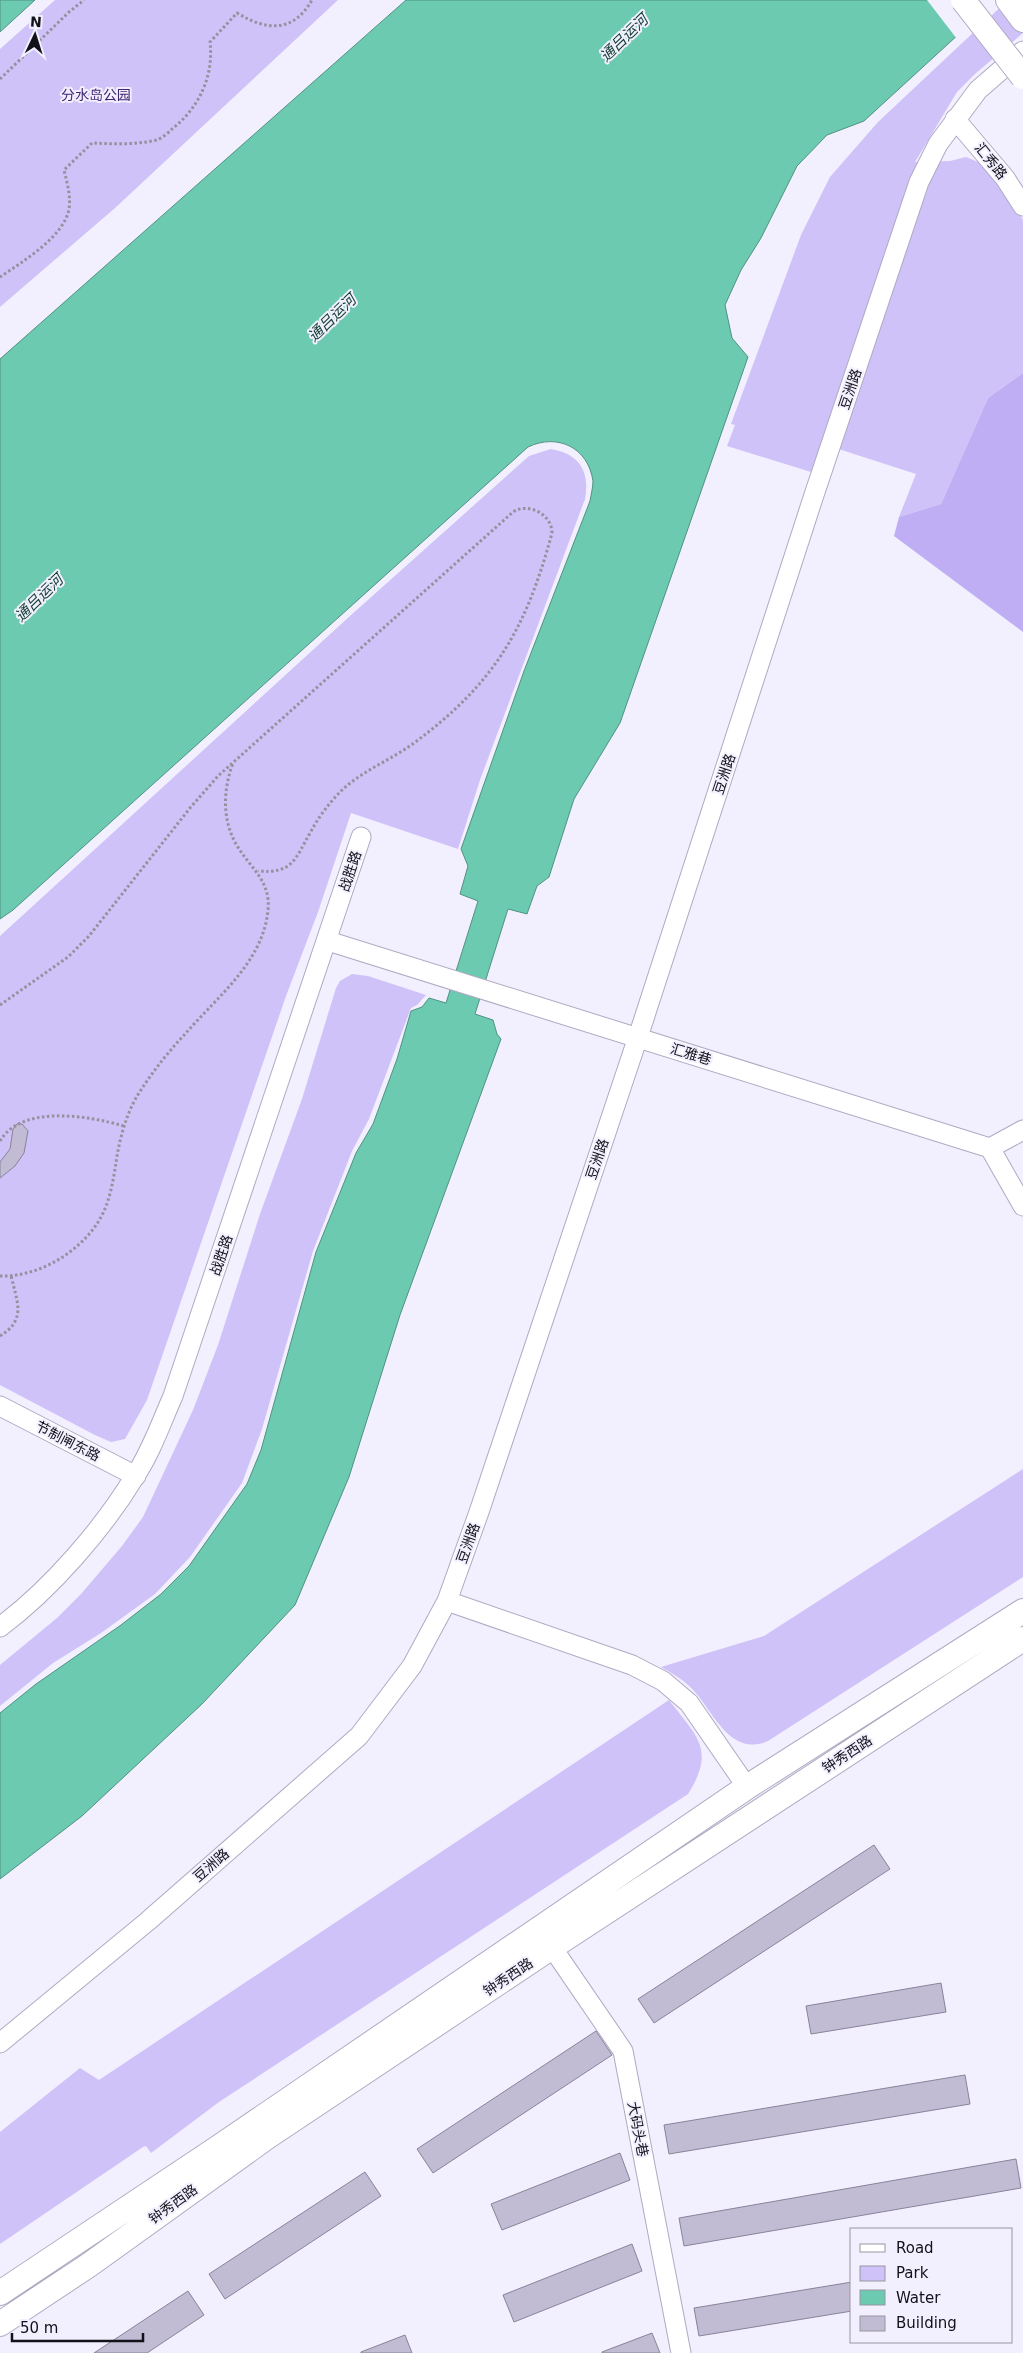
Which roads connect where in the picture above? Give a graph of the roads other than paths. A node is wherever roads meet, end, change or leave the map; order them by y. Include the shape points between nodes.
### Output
1 (963, 0) edge
2 (1008, 0) edge
3 (1023, 20) edge
4 (1023, 51) edge
5 (1023, 76) edge
6 (955, 119) junction
7 (1023, 206) edge
8 (361, 837) dead end
9 (328, 941) junction
10 (638, 1037) junction
11 (1023, 1130) edge
12 (990, 1148) junction
13 (1023, 1206) edge
14 (0, 1406) edge
15 (136, 1476) junction
16 (447, 1601) junction
17 (1023, 1611) edge
18 (0, 1627) edge
19 (1023, 1639) edge
20 (747, 1787) junction
21 (539, 1928) junction
22 (553, 1948) junction
23 (0, 2043) edge
24 (0, 2294) edge
25 (0, 2324) edge
26 (681, 2353) edge

1 - 5 main road, bridge
2 - 3 main road
4 - 6 street, 豆洲路 via 978,90
6 - 7 street, 汇秀路 via 1005,178
6 - 10 street, 豆洲路 via 919,182
8 - 9 street, 战胜路
9 - 10 street, 汇雅巷
9 - 15 street, 战胜路 via 173,1396
10 - 12 street, 汇雅巷
10 - 16 street, 豆洲路
11 - 12 street
12 - 13 street
14 - 15 street, 节制闸东路
15 - 18 street, 战胜路 via 79,1553
16 - 20 street via 632,1665 663,1681 689,1703
16 - 23 street, 豆洲路 via 412,1666 359,1736 148,1921
17 - 20 main road, 钟秀西路
19 - 22 main road, 钟秀西路
20 - 21 main road, 钟秀西路
21 - 22 street, 大码头巷
21 - 24 main road, 钟秀西路
22 - 25 main road, 钟秀西路 via 268,2137 89,2265
22 - 26 street, 大码头巷 via 623,2051

